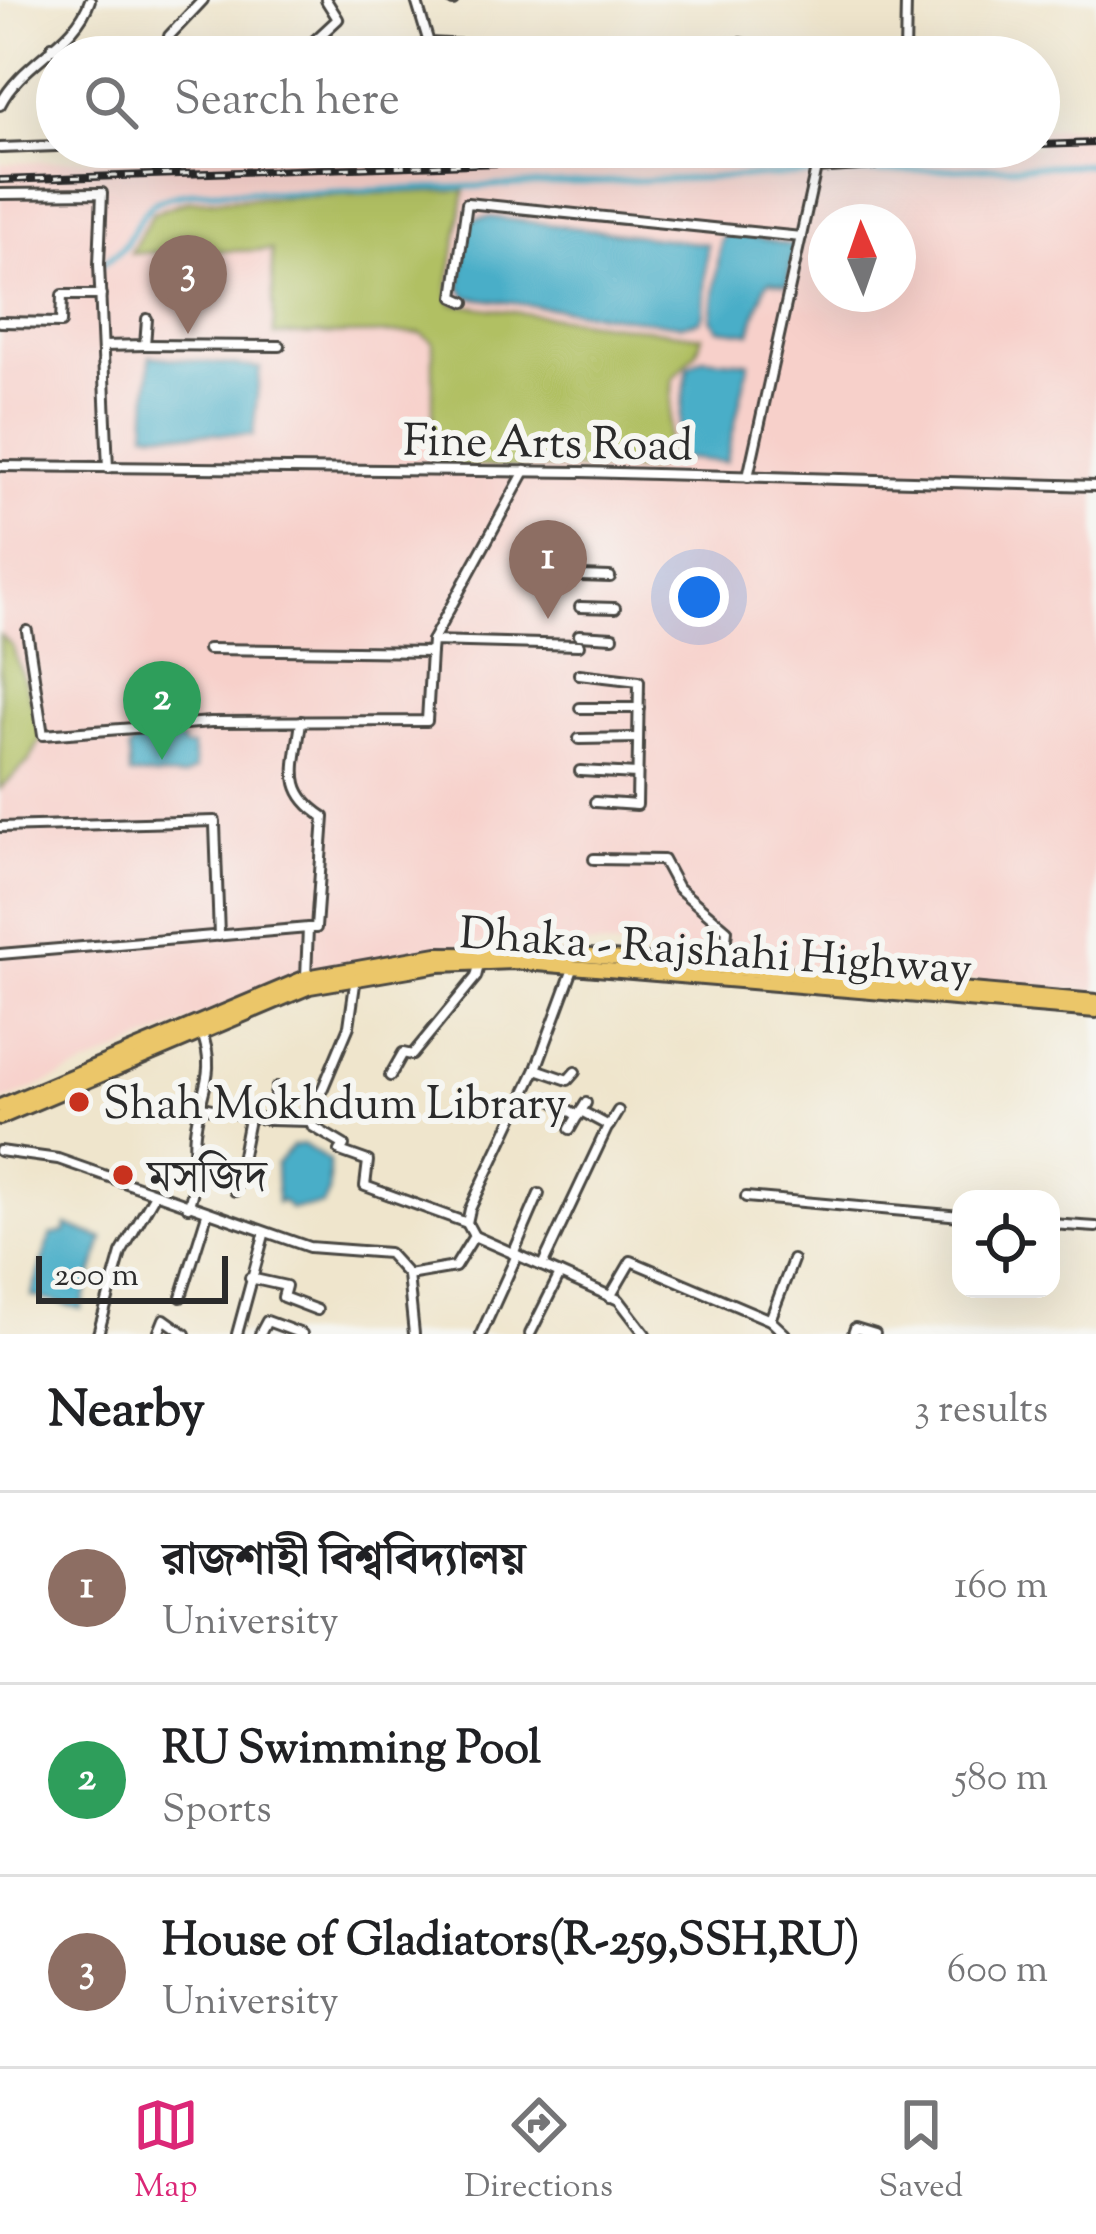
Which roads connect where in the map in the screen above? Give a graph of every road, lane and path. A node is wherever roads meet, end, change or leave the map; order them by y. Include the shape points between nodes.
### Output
1 (90, 0) edge
2 (203, 0) edge
3 (326, 0) edge
4 (416, 0) edge
5 (906, 0) edge
6 (63, 36) edge
7 (169, 36) edge
8 (320, 36) edge
9 (427, 36) edge
10 (905, 36) edge
11 (36, 60) edge
12 (0, 105) edge
13 (36, 147) edge
14 (0, 148) edge
15 (850, 168) edge
16 (0, 194) edge
17 (801, 237) junction
18 (101, 295) junction
19 (465, 302) dead end
20 (147, 320) dead end
21 (0, 322) edge
22 (146, 345) junction
23 (103, 346) junction
24 (280, 346) dead end
25 (0, 466) edge
26 (109, 468) junction
27 (525, 471) junction
28 (748, 477) junction
29 (1096, 486) edge
30 (580, 576) dead end
31 (610, 577) dead end
32 (580, 608) dead end
33 (615, 608) dead end
34 (27, 631) dead end
35 (614, 637) dead end
36 (432, 647) junction
37 (208, 649) dead end
38 (579, 674) dead end
39 (580, 708) dead end
40 (639, 708) junction
41 (301, 721) junction
42 (638, 738) junction
43 (579, 739) dead end
44 (580, 771) dead end
45 (638, 774) junction
46 (595, 802) dead end
47 (0, 827) edge
48 (594, 859) dead end
49 (308, 928) junction
50 (219, 936) junction
51 (0, 954) edge
52 (576, 960) junction
53 (479, 963) junction
54 (723, 968) junction
55 (307, 976) junction
56 (356, 977) junction
57 (1096, 1001) edge
58 (1096, 1011) edge
59 (199, 1028) junction
60 (536, 1069) junction
61 (575, 1072) dead end
62 (390, 1076) dead end
63 (277, 1087) dead end
64 (549, 1098) dead end
65 (0, 1106) edge
66 (202, 1107) junction
67 (582, 1110) junction
68 (618, 1111) dead end
69 (250, 1114) junction
70 (311, 1117) junction
71 (0, 1118) edge
72 (268, 1120) junction
73 (608, 1126) junction
74 (570, 1130) dead end
75 (0, 1151) edge
76 (235, 1190) dead end
77 (154, 1194) junction
78 (538, 1194) dead end
79 (746, 1197) dead end
80 (188, 1207) junction
81 (207, 1214) junction
82 (952, 1215) edge
83 (466, 1222) junction
84 (1060, 1225) edge
85 (1096, 1227) edge
86 (264, 1235) junction
87 (474, 1236) junction
88 (515, 1255) junction
89 (793, 1260) dead end
90 (542, 1266) junction
91 (560, 1274) junction
92 (408, 1276) junction
93 (250, 1278) junction
94 (181, 1297) dead end
95 (610, 1297) junction
96 (317, 1310) dead end
97 (770, 1320) junction
98 (98, 1334) edge
99 (158, 1334) edge
100 (185, 1334) edge
101 (239, 1334) edge
102 (260, 1334) edge
103 (302, 1334) edge
104 (414, 1334) edge
105 (481, 1334) edge
106 (530, 1334) edge
107 (645, 1334) edge
108 (785, 1334) edge
109 (853, 1334) edge
110 (875, 1334) edge

1 - 6 street
2 - 7 street
3 - 8 street via 338,19
4 - 9 street
5 - 10 street
11 - 12 street
13 - 14 street
15 - 17 street via 815,174
16 - 18 street via 102,194
17 - 19 street via 467,203 454,297
17 - 28 street
18 - 21 street via 62,296 61,323
18 - 23 street
20 - 22 street
22 - 23 street
22 - 24 street
23 - 26 street
25 - 26 street, Fine Arts Road
26 - 27 street, Fine Arts Road
27 - 28 street, Fine Arts Road
27 - 36 street
28 - 29 street, Fine Arts Road
30 - 31 street
32 - 33 street
34 - 41 street via 43,736
35 - 36 street
36 - 37 street
36 - 41 street via 429,720
38 - 40 street via 639,681
39 - 40 street
40 - 42 street
41 - 49 street via 294,789 324,818 316,928
42 - 43 street
42 - 45 street
44 - 45 street
45 - 46 street via 637,806
47 - 50 street via 215,823
48 - 54 street via 663,860 678,889 728,930
49 - 50 street
49 - 55 street
50 - 51 street
52 - 53 highway, Dhaka - Rajshahi Highway
52 - 54 highway, Dhaka - Rajshahi Highway
52 - 55 highway, Dhaka - Rajshahi Highway via 437,954
52 - 58 highway, Dhaka - Rajshahi Highway
52 - 60 street
53 - 56 highway, Dhaka - Rajshahi Highway
53 - 62 street
54 - 57 highway, Dhaka - Rajshahi Highway
55 - 59 highway, Dhaka - Rajshahi Highway
56 - 59 highway, Dhaka - Rajshahi Highway
56 - 70 street via 350,1026
59 - 65 highway, Dhaka - Rajshahi Highway
59 - 66 street via 211,1068
59 - 71 highway, Dhaka - Rajshahi Highway
60 - 61 street via 555,1079
60 - 83 street
63 - 72 street
64 - 67 street
66 - 69 street
66 - 80 street
67 - 73 street
67 - 74 street
68 - 73 street
69 - 72 street
69 - 76 street
70 - 72 street
70 - 83 street via 312,1126 344,1144 340,1151 368,1161 365,1186
73 - 90 street
75 - 77 street via 58,1159
77 - 80 street
77 - 98 street via 121,1253
78 - 88 street
79 - 82 street
80 - 81 street
81 - 86 street
81 - 94 street
83 - 87 street
84 - 85 street
86 - 92 street via 388,1252
86 - 93 street
87 - 88 street
87 - 92 street via 455,1267
88 - 90 street
88 - 105 street
89 - 97 street
90 - 91 street
91 - 95 street
91 - 106 street
92 - 104 street
93 - 96 street via 286,1286 283,1298
93 - 101 street
95 - 97 street via 631,1261
95 - 107 street via 632,1310
97 - 108 street
99 - 100 street via 164,1319
102 - 103 street via 267,1321
109 - 110 street

